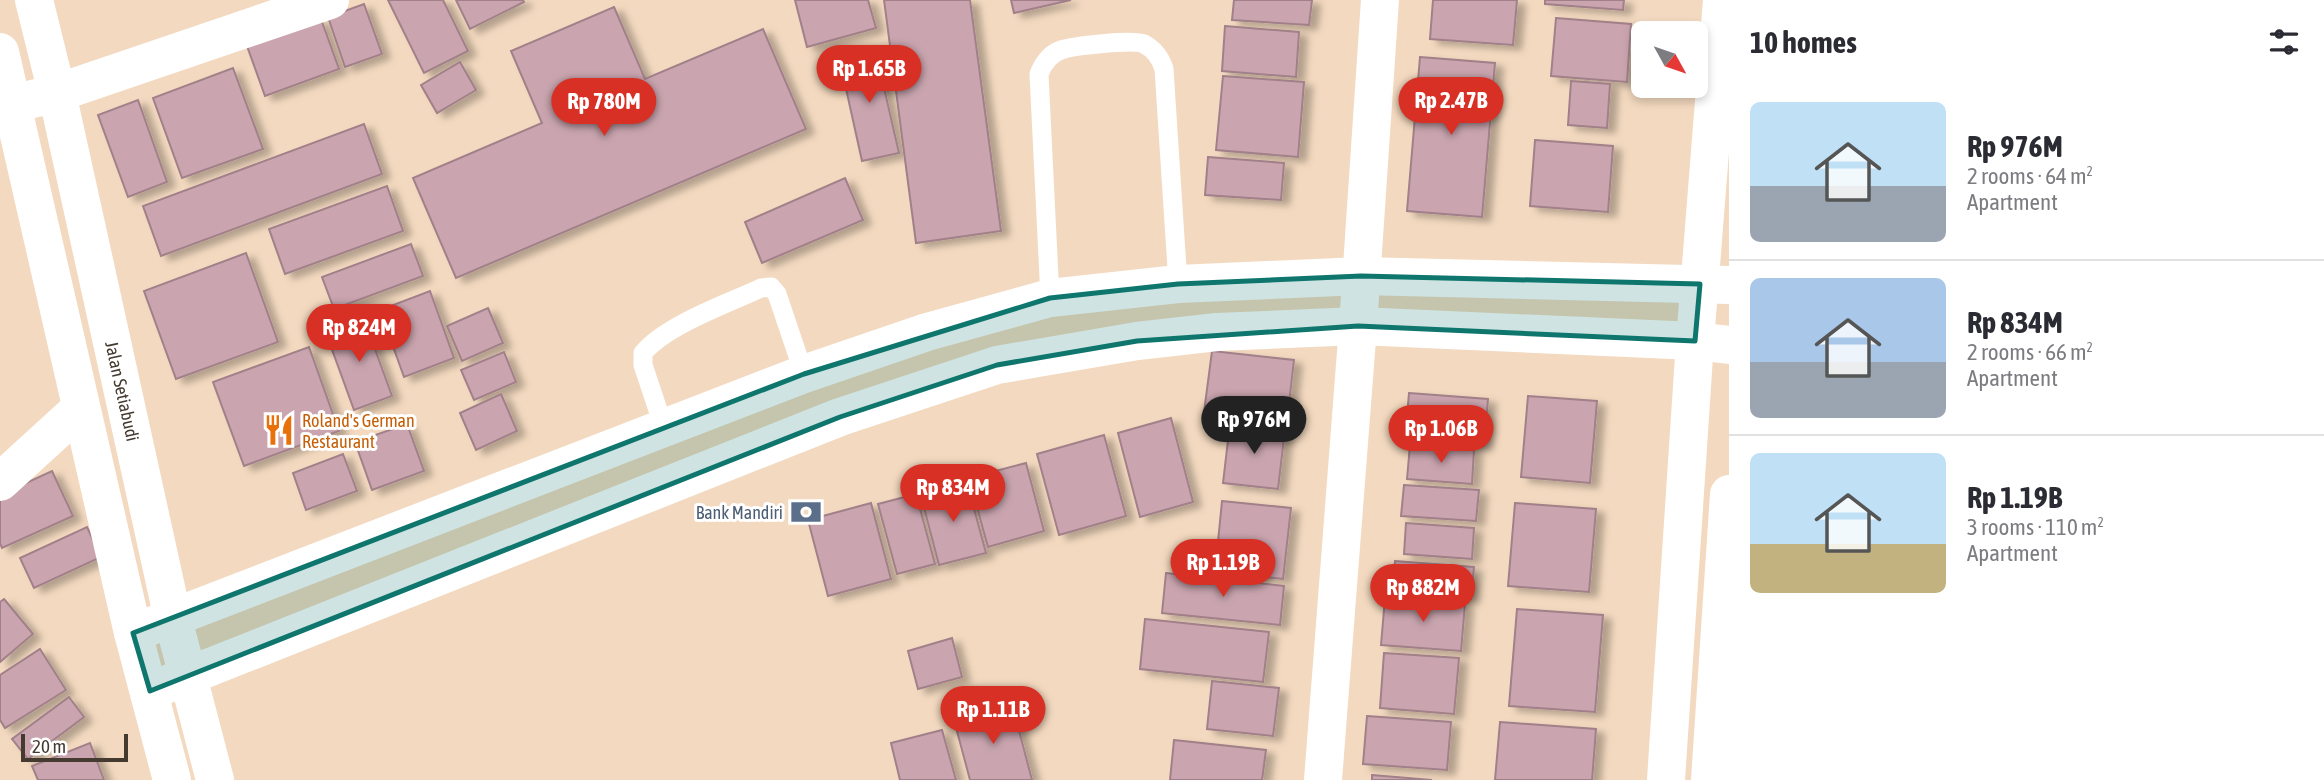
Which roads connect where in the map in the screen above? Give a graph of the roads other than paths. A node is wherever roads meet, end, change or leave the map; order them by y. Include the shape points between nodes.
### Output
1 (34, 0) edge
2 (330, 0) edge
3 (1380, 0) edge
4 (1722, 0) edge
5 (0, 51) edge
6 (57, 93) junction
7 (7, 106) edge
8 (1361, 276) junction
9 (1178, 284) junction
10 (1714, 284) edge
11 (1050, 298) junction
12 (1358, 326) junction
13 (1712, 343) edge
14 (804, 374) junction
15 (81, 408) junction
16 (822, 424) junction
17 (664, 428) junction
18 (683, 479) junction
19 (0, 481) edge
20 (1729, 494) edge
21 (173, 619) junction
22 (133, 633) junction
23 (189, 675) junction
24 (150, 691) junction
25 (172, 780) edge
26 (215, 780) edge
27 (1323, 780) edge
28 (1666, 780) edge
29 (1710, 780) edge

1 - 6 street, Jalan Setiabudi
2 - 6 street
3 - 8 street
4 - 10 street
5 - 7 street
6 - 7 street
6 - 21 street, Jalan Setiabudi
7 - 15 street
8 - 9 street
8 - 10 street
8 - 12 street
9 - 11 street
9 - 11 lane via 1164,69 1154,51 1133,41 1062,50 1045,62 1039,74
10 - 13 street
11 - 14 street via 927,332
12 - 13 street
12 - 16 street via 1217,332 997,365
12 - 27 street
13 - 28 street
14 - 16 street
14 - 17 street
14 - 17 lane via 777,294 771,287 761,288 652,341 643,353
15 - 19 street
15 - 22 street
16 - 18 street
17 - 18 street
17 - 21 street
18 - 23 street
20 - 29 street
21 - 22 street
21 - 23 street, Jalan Setiabudi
22 - 24 street
23 - 24 street
23 - 26 street, Jalan Setiabudi
24 - 25 street

